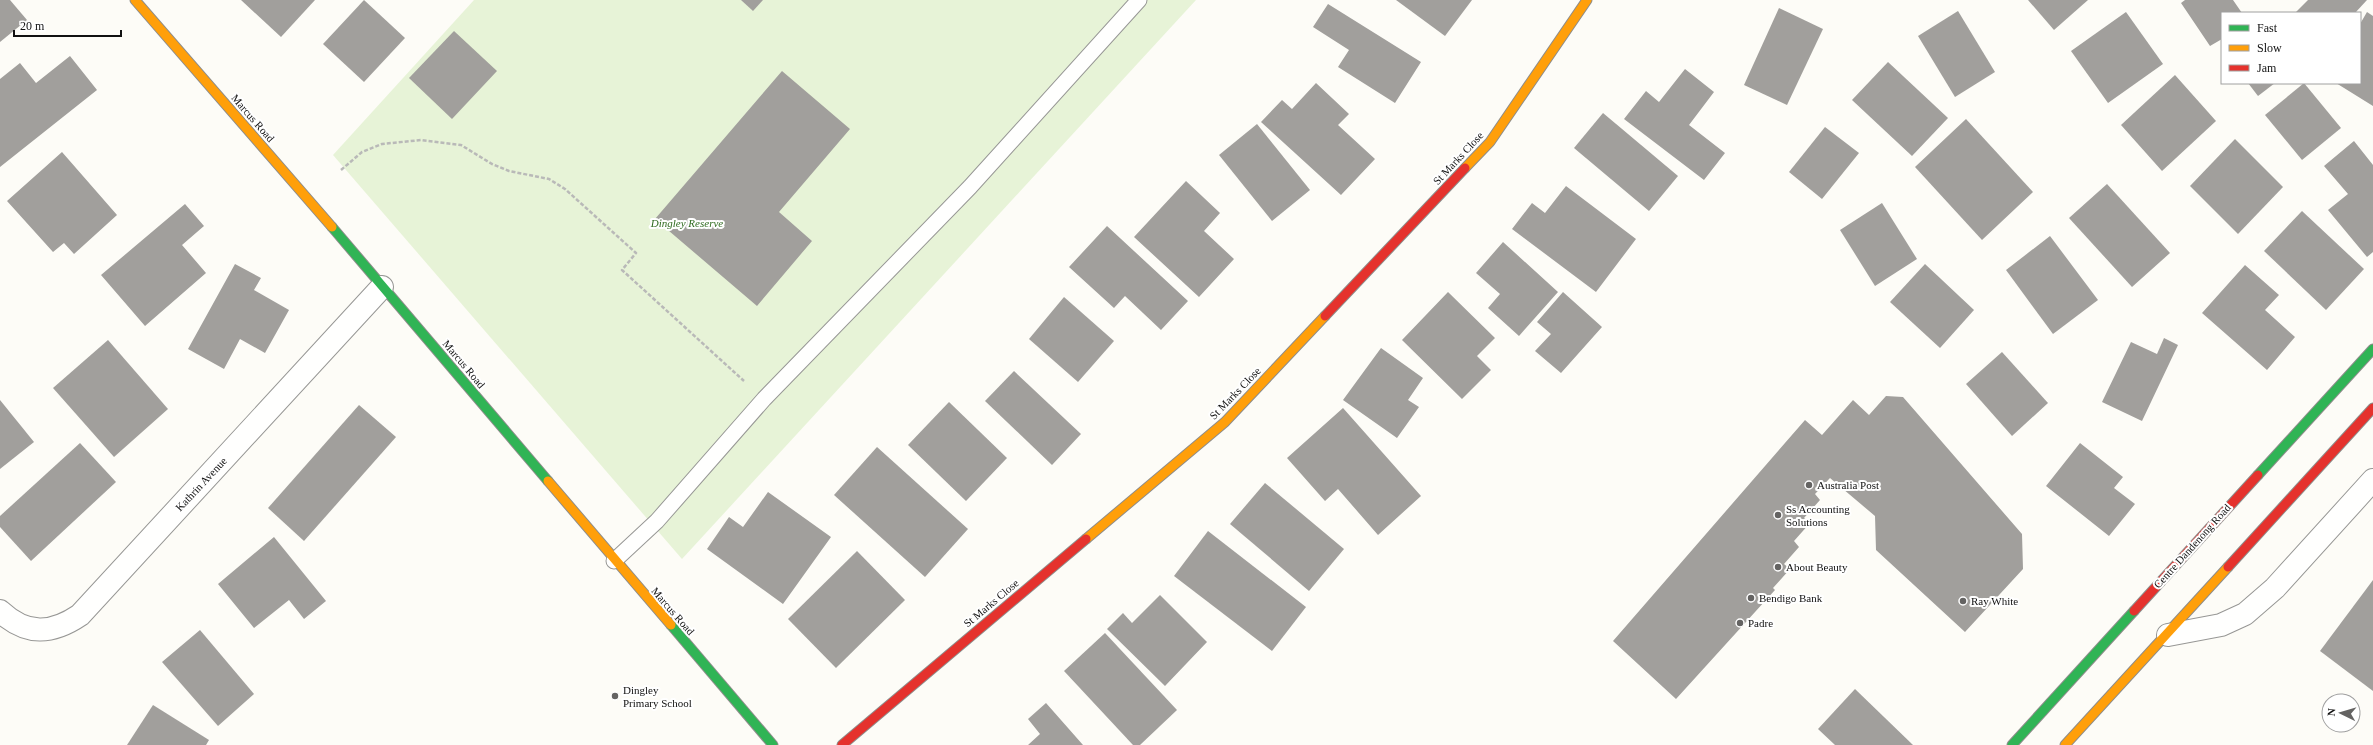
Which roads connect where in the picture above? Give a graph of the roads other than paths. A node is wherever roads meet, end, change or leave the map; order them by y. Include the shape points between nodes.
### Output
1 (135, 0) edge
2 (1139, 0) edge
3 (1587, 0) edge
4 (382, 287) junction
5 (2373, 349) edge
6 (2373, 408) edge
7 (2373, 480) edge
8 (614, 561) junction
9 (0, 611) edge
10 (2168, 635) junction
11 (773, 745) edge
12 (842, 745) edge
13 (2012, 745) edge
14 (2065, 745) edge

1 - 4 main road, Marcus Road
2 - 8 lane via 970,187 764,399 657,521
3 - 12 main road, St Marks Close via 1490,142 1225,422
4 - 8 main road, Marcus Road
4 - 9 street, Kathrin Avenue via 80,615 64,626 46,630 17,625
5 - 13 main road, Centre Dandenong Road
6 - 10 main road
7 - 10 street via 2275,588 2245,614 2221,625
8 - 11 main road, Marcus Road
10 - 14 main road

